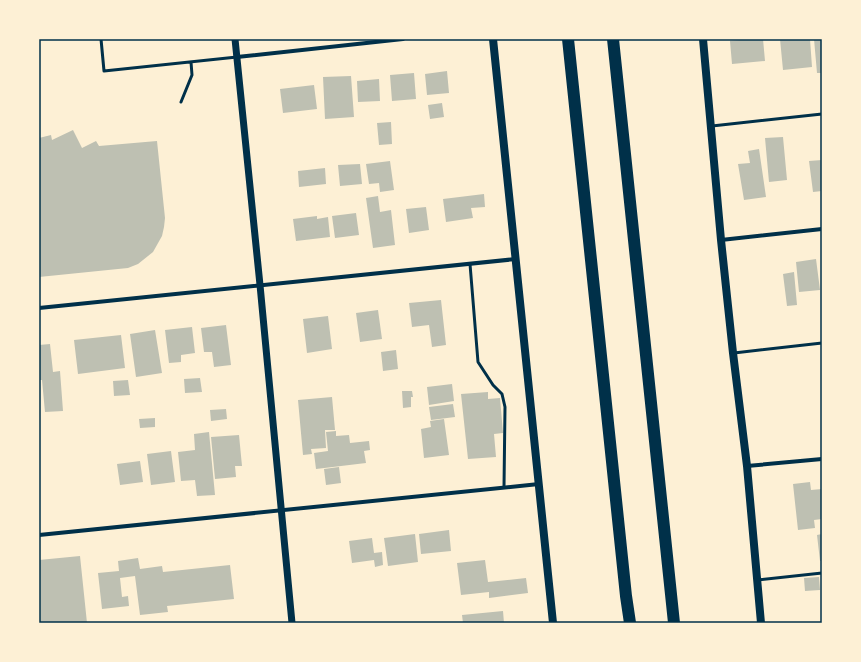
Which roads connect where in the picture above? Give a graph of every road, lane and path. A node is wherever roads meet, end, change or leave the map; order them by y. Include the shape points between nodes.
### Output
1 (101, 39) edge
2 (235, 39) edge
3 (403, 39) edge
4 (493, 39) edge
5 (568, 39) edge
6 (613, 39) edge
7 (703, 39) edge
8 (237, 57) junction
9 (191, 62) junction
10 (181, 102) dead end
11 (822, 114) edge
12 (711, 126) junction
13 (822, 229) edge
14 (721, 240) junction
15 (516, 259) junction
16 (470, 264) junction
17 (260, 285) junction
18 (39, 308) edge
19 (822, 343) edge
20 (733, 353) junction
21 (822, 458) edge
22 (747, 466) junction
23 (539, 484) junction
24 (504, 487) junction
25 (281, 510) junction
26 (39, 535) edge
27 (822, 573) edge
28 (757, 580) junction
29 (292, 623) edge
30 (553, 623) edge
31 (630, 623) edge
32 (674, 623) edge
33 (761, 623) edge

1 - 9 lane via 104,71
2 - 8 street
3 - 8 street
4 - 15 main road
5 - 31 highway
6 - 32 highway
7 - 12 main road
8 - 9 lane
8 - 17 street
9 - 10 lane via 192,75
11 - 12 lane
12 - 14 main road
13 - 14 street
14 - 20 main road
15 - 16 street
15 - 23 main road
16 - 17 street
16 - 24 lane via 478,362 502,394 505,407
17 - 18 street
17 - 25 street
19 - 20 lane
20 - 22 main road
21 - 22 street
22 - 28 main road
23 - 24 street
23 - 30 main road
24 - 25 street
25 - 26 street
25 - 29 street
27 - 28 lane
28 - 33 main road

